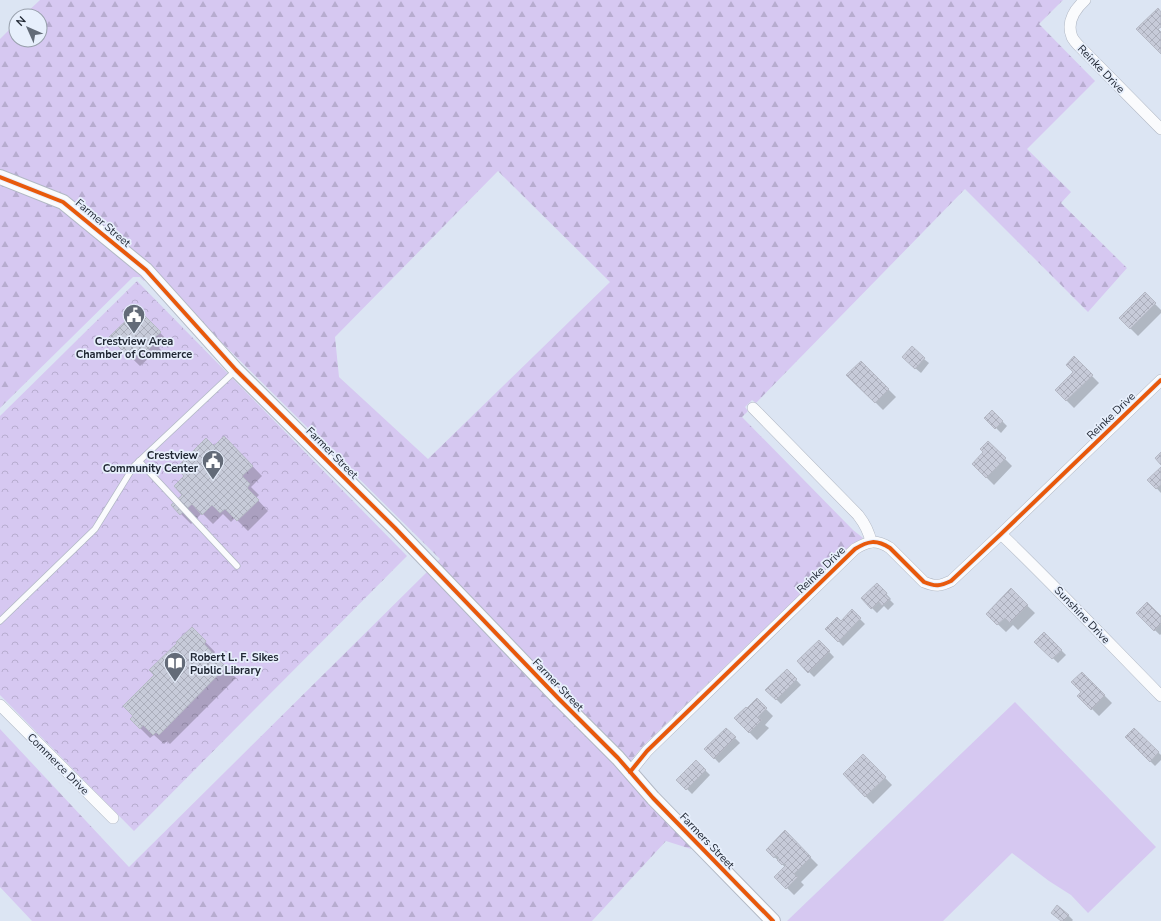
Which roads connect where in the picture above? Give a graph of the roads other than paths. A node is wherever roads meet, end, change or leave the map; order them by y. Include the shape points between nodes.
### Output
1 (1085, 0) edge
2 (1161, 129) edge
3 (0, 177) edge
4 (236, 370) junction
5 (1161, 381) edge
6 (753, 408) dead end
7 (139, 461) junction
8 (1002, 534) junction
9 (871, 542) junction
10 (237, 566) dead end
11 (0, 621) edge
12 (1161, 696) edge
13 (1, 709) edge
14 (630, 772) junction
15 (113, 818) dead end
16 (773, 921) edge

1 - 2 street, Reinke Drive via 1072,16 1072,38
3 - 4 street, Farmer Street via 63,202 146,270
4 - 7 lane
4 - 14 street, Farmer Street via 395,528
5 - 8 street, Reinke Drive
6 - 9 street via 858,515 869,532
7 - 10 lane
7 - 11 lane via 95,529
8 - 9 street, Reinke Drive via 951,581 942,585 924,582 890,548 883,543
8 - 12 street, Sunshine Drive
9 - 14 street, Reinke Drive via 855,549 647,751
13 - 15 street, Commerce Drive
14 - 16 street, Farmers Street

